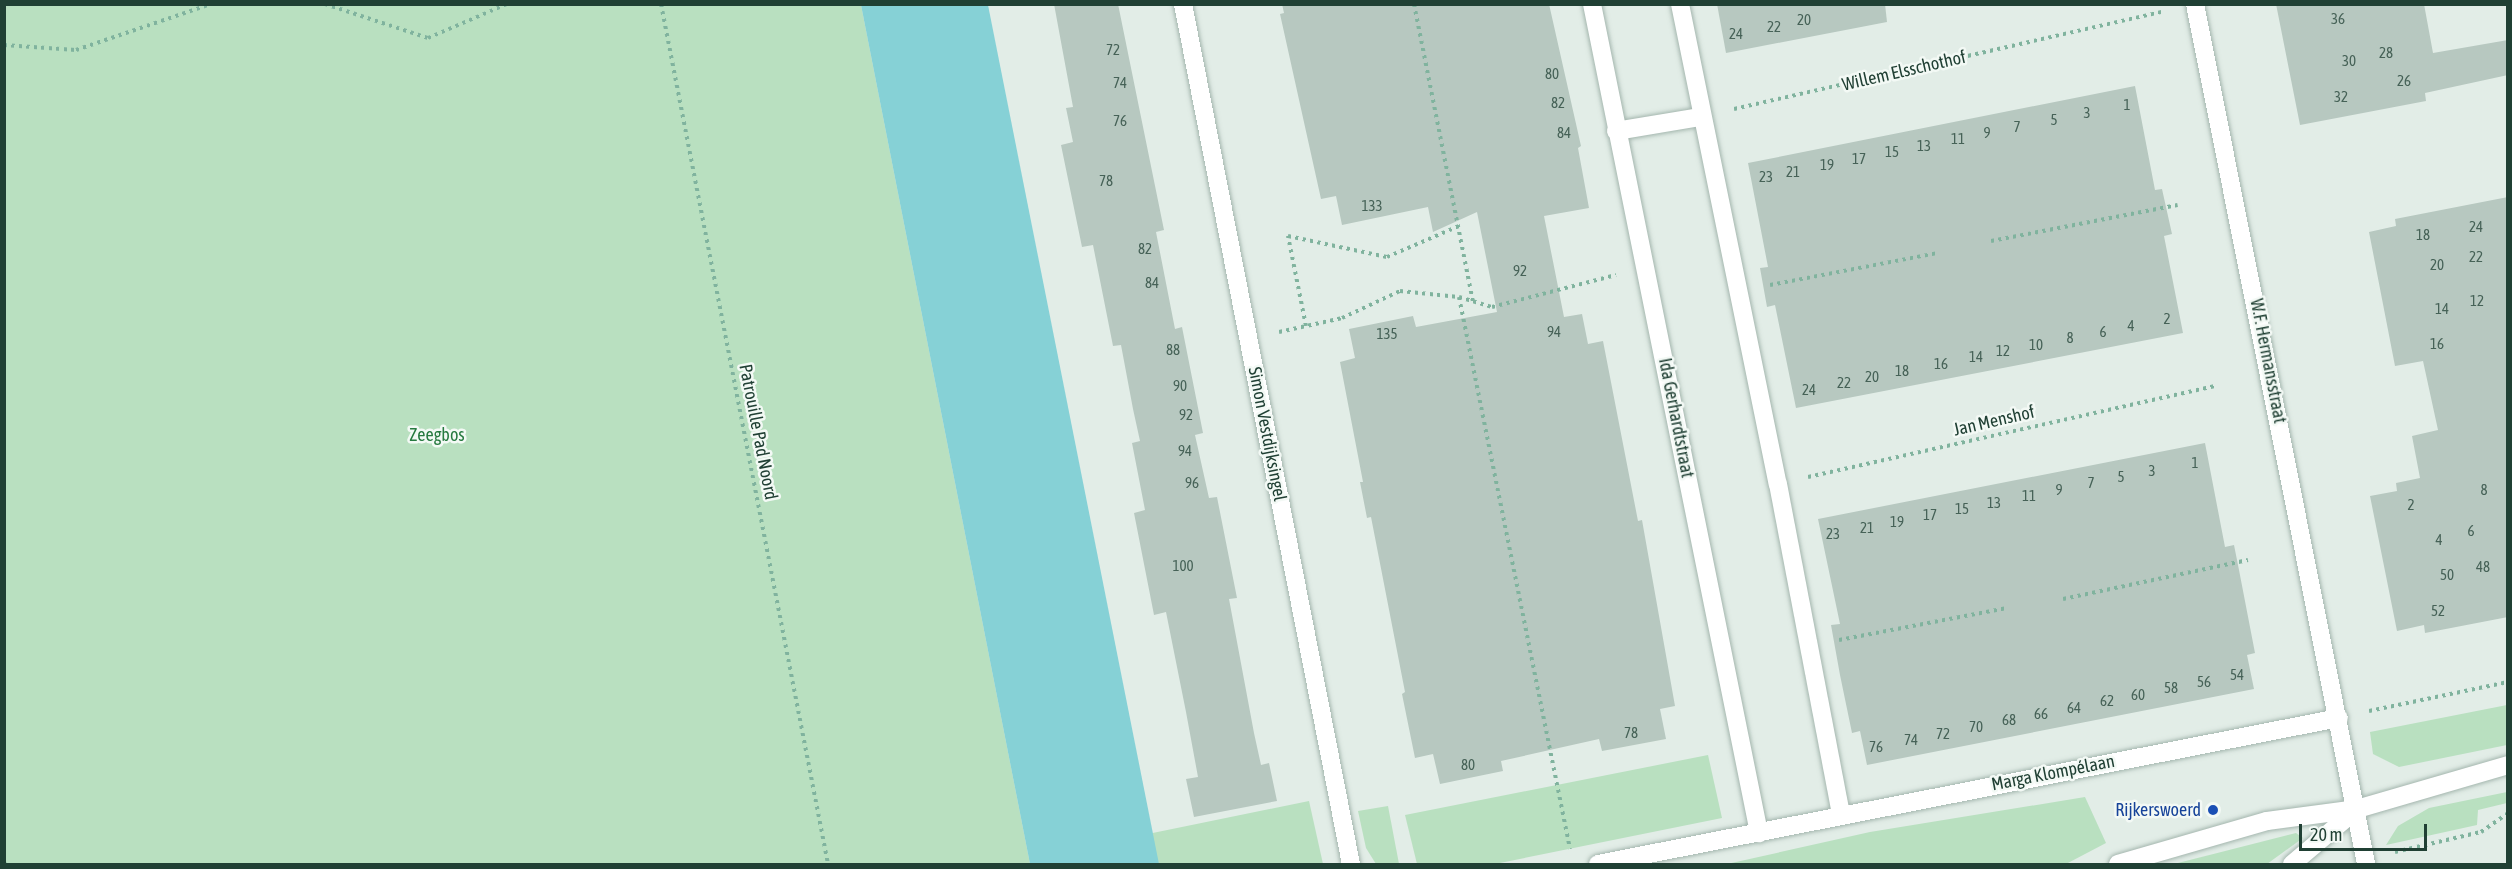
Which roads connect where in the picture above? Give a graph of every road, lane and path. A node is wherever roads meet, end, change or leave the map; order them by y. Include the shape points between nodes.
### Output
1 (211, 4) edge
2 (325, 4) edge
3 (507, 4) edge
4 (661, 4) edge
5 (1183, 4) edge
6 (1414, 4) edge
7 (1592, 4) edge
8 (1680, 4) edge
9 (2195, 4) edge
10 (2171, 10) dead end
11 (4, 45) edge
12 (1701, 117) junction
13 (1616, 131) junction
14 (2178, 205) dead end
15 (1459, 226) junction
16 (1991, 241) dead end
17 (1937, 253) dead end
18 (1646, 268) junction
19 (1738, 291) junction
20 (1458, 297) junction
21 (1473, 301) junction
22 (1306, 326) junction
23 (1248, 338) junction
24 (2215, 386) dead end
25 (1778, 484) junction
26 (2248, 560) dead end
27 (2063, 599) dead end
28 (2007, 608) dead end
29 (1809, 646) junction
30 (2508, 682) edge
31 (2339, 718) junction
32 (2508, 765) edge
33 (2357, 809) junction
34 (2508, 813) edge
35 (1841, 815) junction
36 (1759, 833) junction
37 (1571, 853) dead end
38 (2366, 861) edge
39 (828, 864) edge
40 (1351, 864) edge
41 (1598, 864) edge
42 (2118, 864) edge
43 (2292, 864) edge

1 - 11 path via 76,50
2 - 3 path via 428,38
4 - 39 path, Patrouille Pad Noord
5 - 23 street, Simon Vestdijksingel
6 - 15 path
7 - 13 street, Ida Gerhardtstraat
8 - 12 street
9 - 31 street, W.F. Hermansstraat
10 - 12 path, Willem Elsschothof
12 - 13 street
12 - 19 street
13 - 18 street, Ida Gerhardtstraat
14 - 16 path
15 - 21 path
15 - 22 path via 1387,257 1288,236
17 - 19 path
18 - 21 path via 1492,307
18 - 36 street, Ida Gerhardtstraat
19 - 25 street
20 - 21 path
20 - 22 path via 1400,291 1342,318
20 - 37 path
22 - 23 path
23 - 40 street, Simon Vestdijksingel
24 - 25 path, Jan Menshof
25 - 29 street
26 - 27 path
28 - 29 path
29 - 35 street
30 - 31 path
31 - 33 street, W.F. Hermansstraat
31 - 35 street, Marga Klompélaan
32 - 33 street
33 - 38 street, W.F. Hermansstraat
33 - 42 street via 2267,821
33 - 43 street
34 - 38 path via 2481,832
35 - 36 street, Marga Klompélaan
36 - 41 street, Marga Klompélaan

